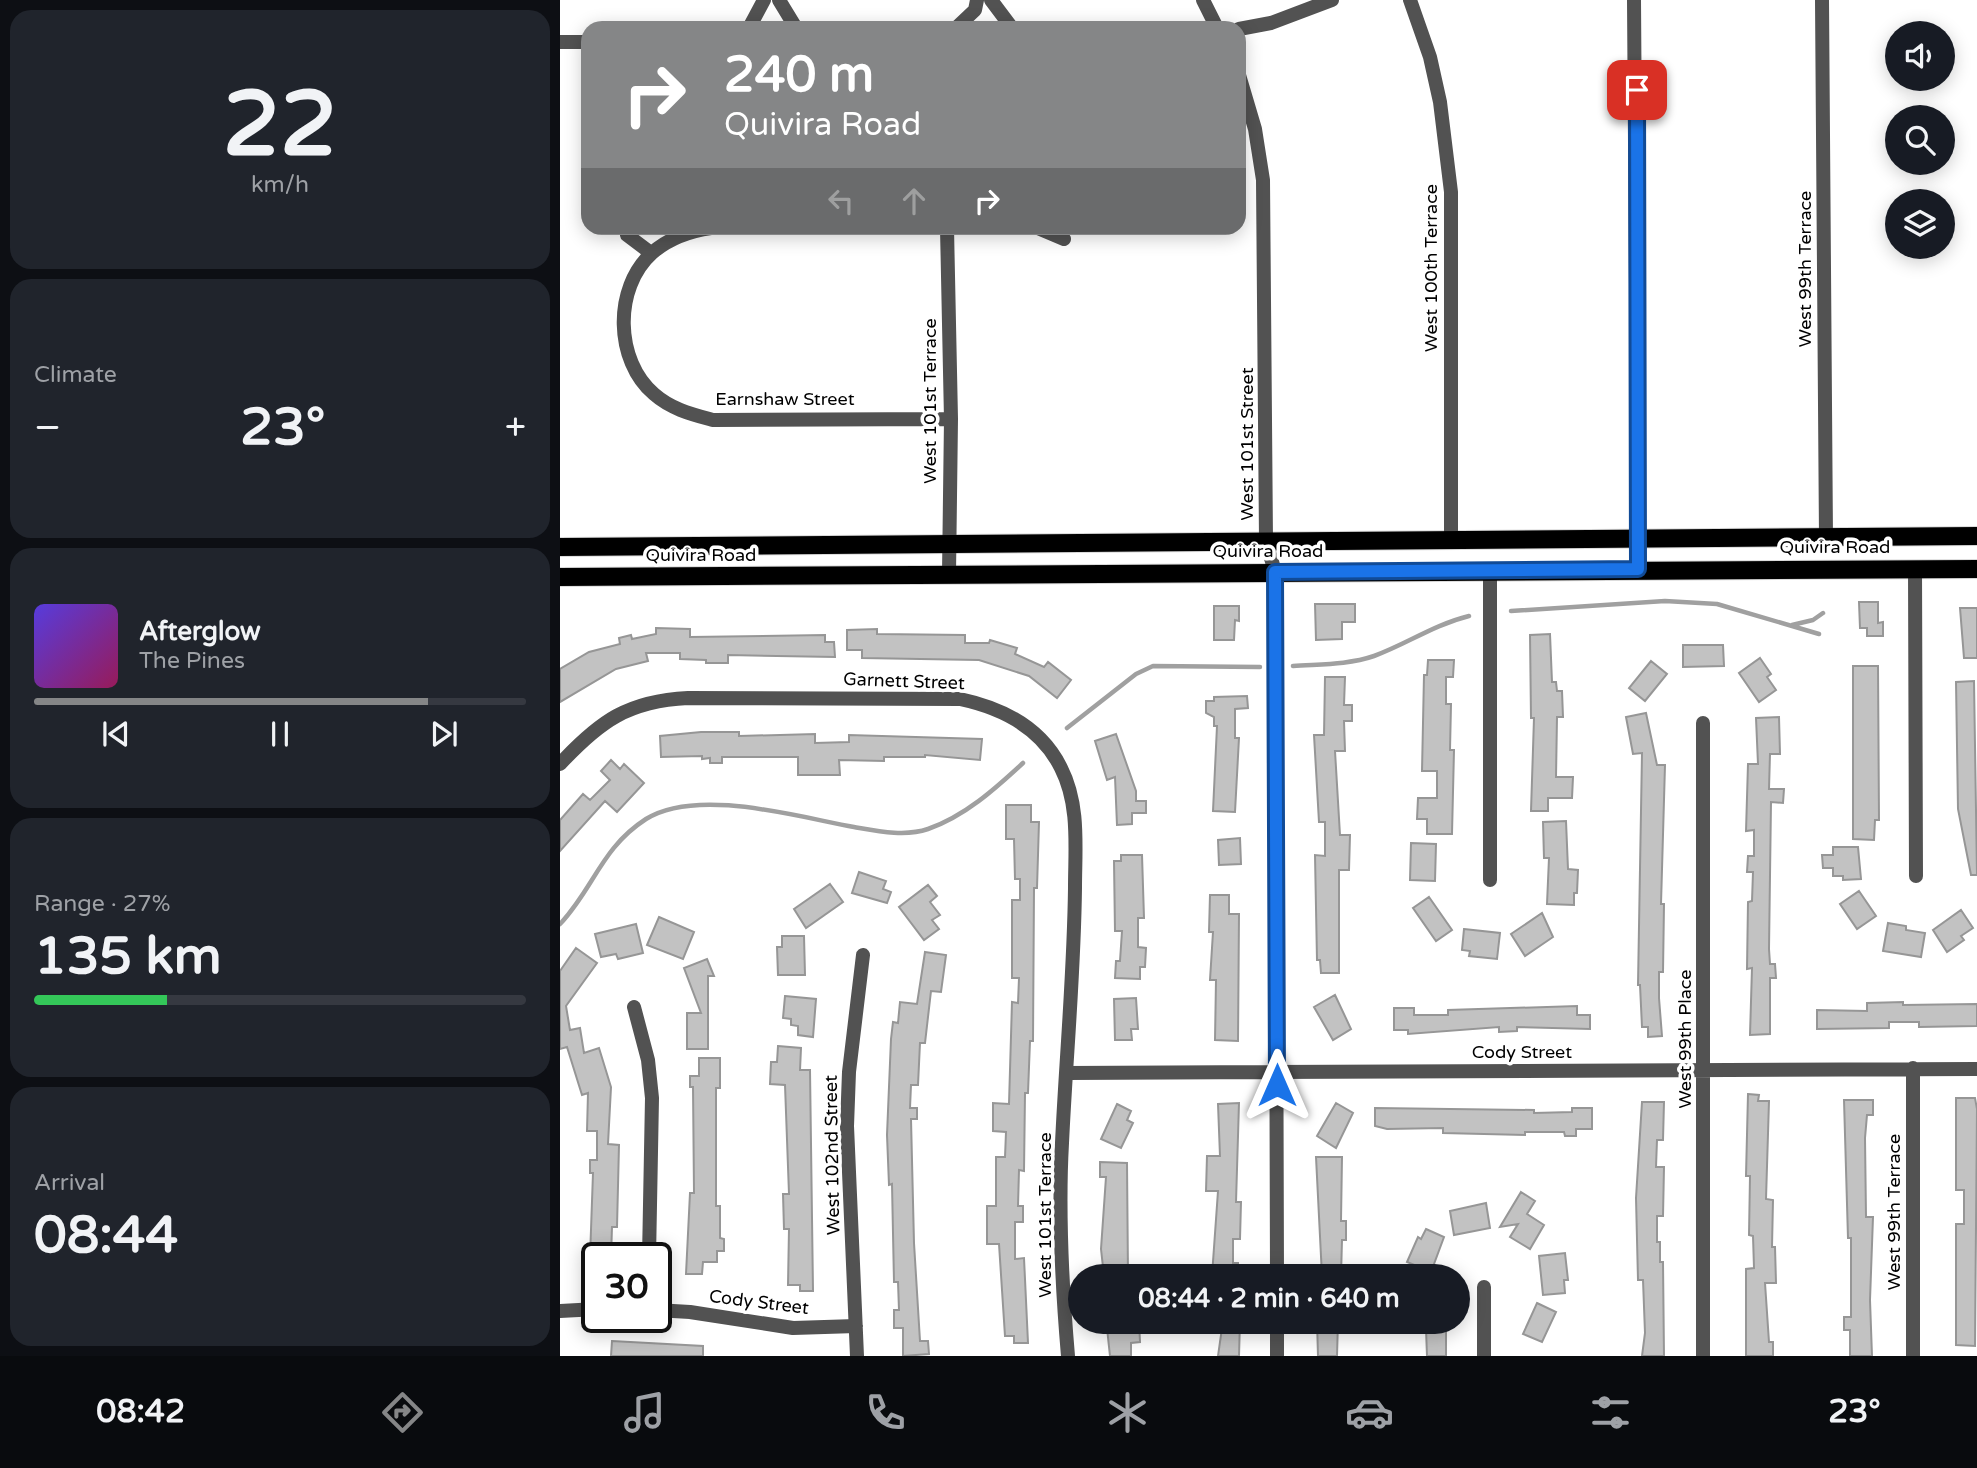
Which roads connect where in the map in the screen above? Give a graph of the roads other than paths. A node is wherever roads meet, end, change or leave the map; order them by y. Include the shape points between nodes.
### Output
1 (764, 0) edge
2 (779, 0) edge
3 (977, 0) edge
4 (992, 0) edge
5 (1203, 0) edge
6 (1332, 0) edge
7 (1410, 0) edge
8 (1634, 0) edge
9 (1822, 0) edge
10 (753, 21) edge
11 (792, 21) edge
12 (963, 21) edge
13 (1007, 21) edge
14 (1214, 21) edge
15 (1246, 28) edge
16 (560, 42) edge
17 (581, 42) edge
18 (1246, 99) edge
19 (627, 235) dead end
20 (682, 235) edge
21 (947, 235) edge
22 (1055, 235) edge
23 (1064, 239) dead end
24 (651, 253) junction
25 (951, 419) junction
26 (1977, 536) edge
27 (1638, 538) junction
28 (1826, 538) junction
29 (1451, 540) junction
30 (1266, 541) junction
31 (948, 543) junction
32 (560, 547) edge
33 (1915, 568) junction
34 (1638, 569) junction
35 (1977, 569) edge
36 (1490, 571) junction
37 (1275, 572) junction
38 (949, 574) junction
39 (560, 577) edge
40 (1703, 723) dead end
41 (560, 764) edge
42 (1916, 876) dead end
43 (1490, 880) dead end
44 (863, 955) dead end
45 (634, 1007) dead end
46 (1913, 1069) junction
47 (1977, 1069) edge
48 (1704, 1070) junction
49 (1067, 1073) junction
50 (1277, 1073) junction
51 (649, 1242) edge
52 (1277, 1264) edge
53 (1484, 1287) dead end
54 (581, 1310) edge
55 (560, 1311) edge
56 (672, 1311) edge
57 (856, 1326) junction
58 (1277, 1334) edge
59 (857, 1356) edge
60 (1068, 1356) edge
61 (1277, 1356) edge
62 (1484, 1356) edge
63 (1703, 1356) edge
64 (1913, 1356) edge

1 - 10 street
2 - 11 street
3 - 12 street
4 - 13 street
5 - 14 street
6 - 15 street
7 - 29 street, West 100th Terrace via 1440,102 1451,192
8 - 27 street
9 - 28 street, West 99th Terrace
16 - 17 street
18 - 30 street, West 101st Street via 1263,180
19 - 24 street
20 - 24 street
21 - 25 street, West 101st Terrace
22 - 23 street
24 - 25 street, Earnshaw Street via 626,299 624,333 631,363 654,395 678,411 713,420
25 - 31 street, West 101st Terrace
26 - 28 main road, Quivira Road
27 - 28 main road, Quivira Road
27 - 29 main road, Quivira Road
27 - 34 street
29 - 30 main road, Quivira Road
30 - 31 main road, Quivira Road
30 - 37 street, West 101st Street
31 - 32 main road, Quivira Road
31 - 38 street, West 101st Terrace
33 - 34 main road, Quivira Road
33 - 35 main road, Quivira Road
33 - 42 street
34 - 36 main road, Quivira Road
36 - 37 main road, Quivira Road
36 - 43 street
37 - 38 main road, Quivira Road
37 - 50 street, West 101st Street
38 - 39 main road, Quivira Road
40 - 48 street, West 99th Place
41 - 49 street, Garnett Street via 604,722 662,699 960,699 1020,721 1055,757 1073,807 1074,962
44 - 57 street, West 102nd Street via 847,1126
45 - 51 street via 652,1098
46 - 47 street, Cody Street
46 - 48 street, Cody Street
46 - 64 street, West 99th Terrace
48 - 50 street, Cody Street
48 - 63 street, West 99th Place
49 - 50 street, Cody Street
49 - 60 street, West 101st Terrace via 1061,1211
50 - 52 street, West 101st Street
53 - 62 street
54 - 55 street
56 - 57 street, Cody Street via 793,1328
57 - 59 street, West 102nd Street
58 - 61 street

